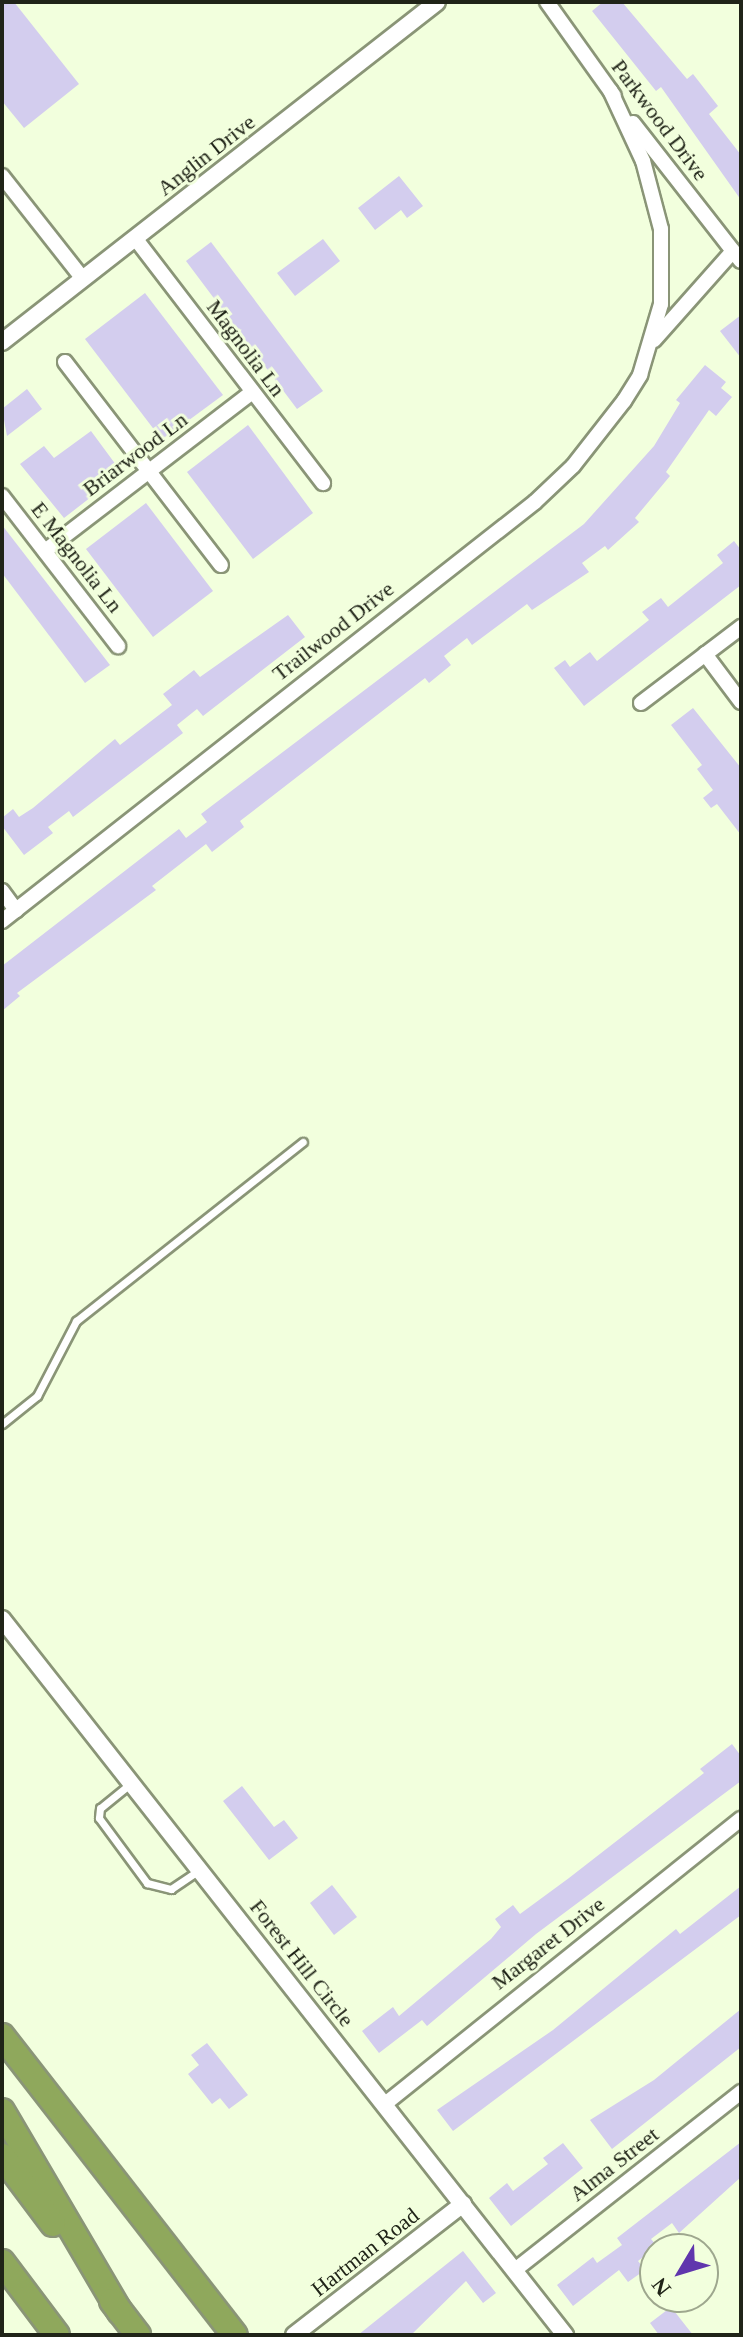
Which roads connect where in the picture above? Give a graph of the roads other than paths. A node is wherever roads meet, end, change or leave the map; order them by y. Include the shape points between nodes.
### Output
1 (437, 2) edge
2 (547, 2) edge
3 (610, 90) junction
4 (2, 176) edge
5 (135, 238) junction
6 (737, 256) edge
7 (83, 279) junction
8 (2, 342) edge
9 (652, 342) junction
10 (65, 362) dead end
11 (252, 392) junction
12 (149, 472) junction
13 (323, 483) dead end
14 (2, 496) edge
15 (45, 551) junction
16 (221, 565) dead end
17 (741, 627) edge
18 (118, 646) dead end
19 (705, 654) junction
20 (741, 702) edge
21 (641, 703) dead end
22 (2, 891) edge
23 (16, 910) junction
24 (2, 921) edge
25 (303, 1142) dead end
26 (2, 1424) edge
27 (2, 1619) edge
28 (131, 1783) junction
29 (741, 1819) edge
30 (200, 1870) junction
31 (2, 2036) edge
32 (741, 2092) edge
33 (385, 2104) junction
34 (2, 2111) edge
35 (2, 2156) edge
36 (463, 2204) junction
37 (2, 2262) edge
38 (515, 2270) junction
39 (120, 2312) junction
40 (57, 2335) edge
41 (138, 2335) edge
42 (235, 2335) edge
43 (294, 2335) edge
44 (565, 2335) edge

1 - 5 street, Anglin Drive
2 - 3 street, Parkwood Drive
3 - 6 street, Parkwood Drive
3 - 9 street, Trailwood Drive via 643,161 660,217 661,304
4 - 7 street
5 - 7 street, Anglin Drive
5 - 11 street, Magnolia Ln
6 - 9 street, Trailwood Drive
7 - 8 street, Anglin Drive
9 - 23 street, Trailwood Drive via 624,401 573,466 535,502
10 - 12 street
11 - 12 street, Briarwood Ln
11 - 13 street, Magnolia Ln
12 - 15 street, Briarwood Ln
12 - 16 street
14 - 15 street, E Magnolia Ln
15 - 18 street, E Magnolia Ln
17 - 19 street
19 - 20 street
19 - 21 street
22 - 23 street
23 - 24 street, Trailwood Drive
25 - 26 lane via 76,1321 37,1396
27 - 28 street, Forest Hill Circle
28 - 30 street, Forest Hill Circle
28 - 30 lane via 100,1808 99,1818 147,1883 171,1889
29 - 33 street, Margaret Drive
30 - 33 street, Forest Hill Circle
31 - 42 highway
32 - 38 street, Alma Street
33 - 36 street, Forest Hill Circle
34 - 39 highway
35 - 39 highway
36 - 38 street, Forest Hill Circle
36 - 43 street, Hartman Road
37 - 40 highway
38 - 44 street, Forest Hill Circle
39 - 41 highway

